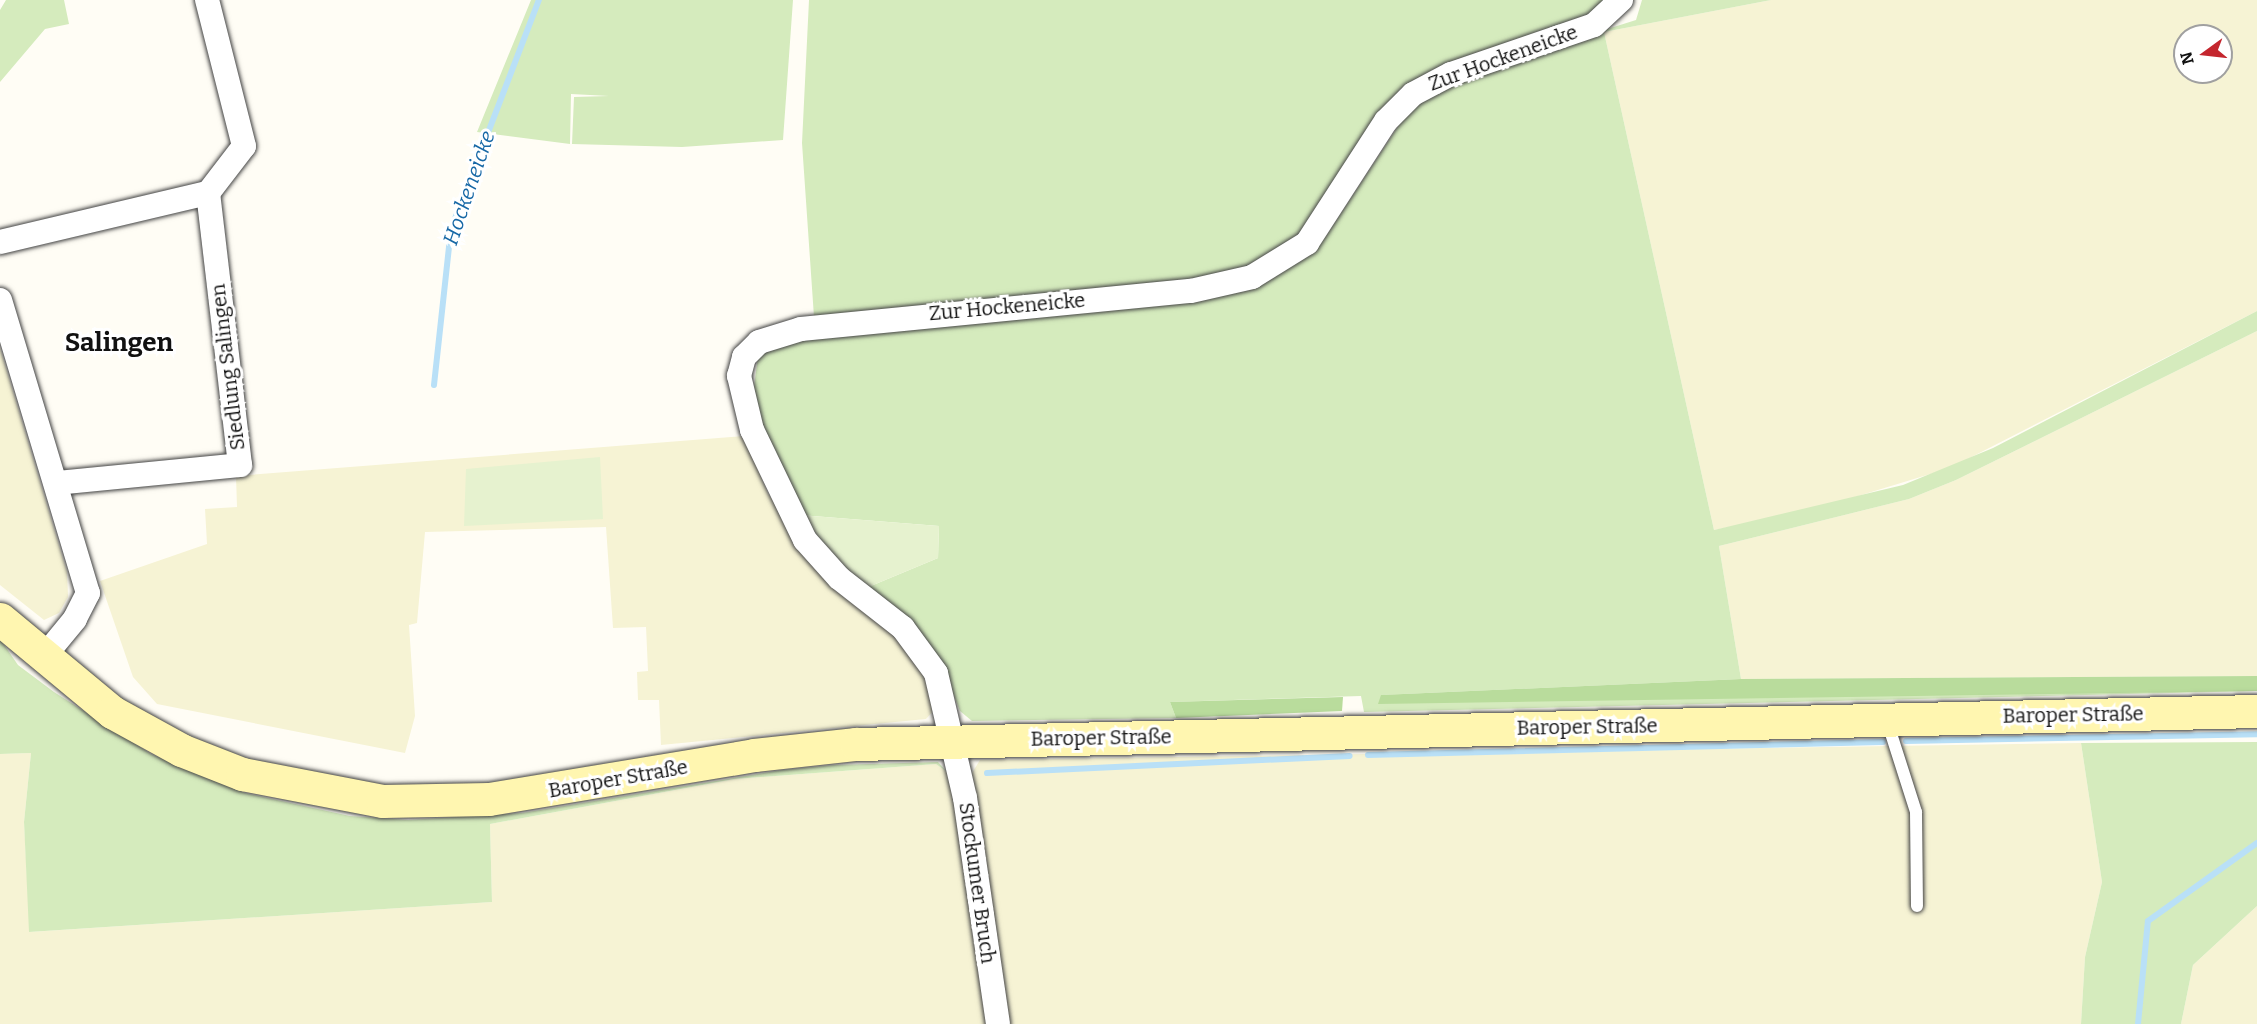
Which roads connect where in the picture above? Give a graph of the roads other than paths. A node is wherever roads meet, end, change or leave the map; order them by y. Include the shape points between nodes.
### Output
1 (207, 0) edge
2 (1621, 0) edge
3 (208, 193) junction
4 (0, 242) edge
5 (0, 300) edge
6 (57, 483) junction
7 (0, 619) edge
8 (42, 659) junction
9 (2257, 711) edge
10 (1887, 720) junction
11 (955, 741) junction
12 (1917, 906) dead end
13 (998, 1024) edge

1 - 3 street via 244,147
2 - 11 street, Zur Hockeneicke via 1593,25 1451,74 1413,94 1386,121 1307,243 1252,277 1191,291 801,329 759,342 744,357 739,376 752,430 805,540 921,650 942,688
3 - 4 street
3 - 6 street, Siedlung Salingen via 240,465
5 - 6 street
6 - 8 street via 88,592 75,619
7 - 8 main road, Baroper Straße
8 - 11 main road, Baroper Straße via 112,712 181,750 242,774 382,801 539,793 804,748
9 - 10 main road, Baroper Straße
10 - 11 main road, Baroper Straße
10 - 12 lane via 1916,812
11 - 13 street, Stockumer Bruch

